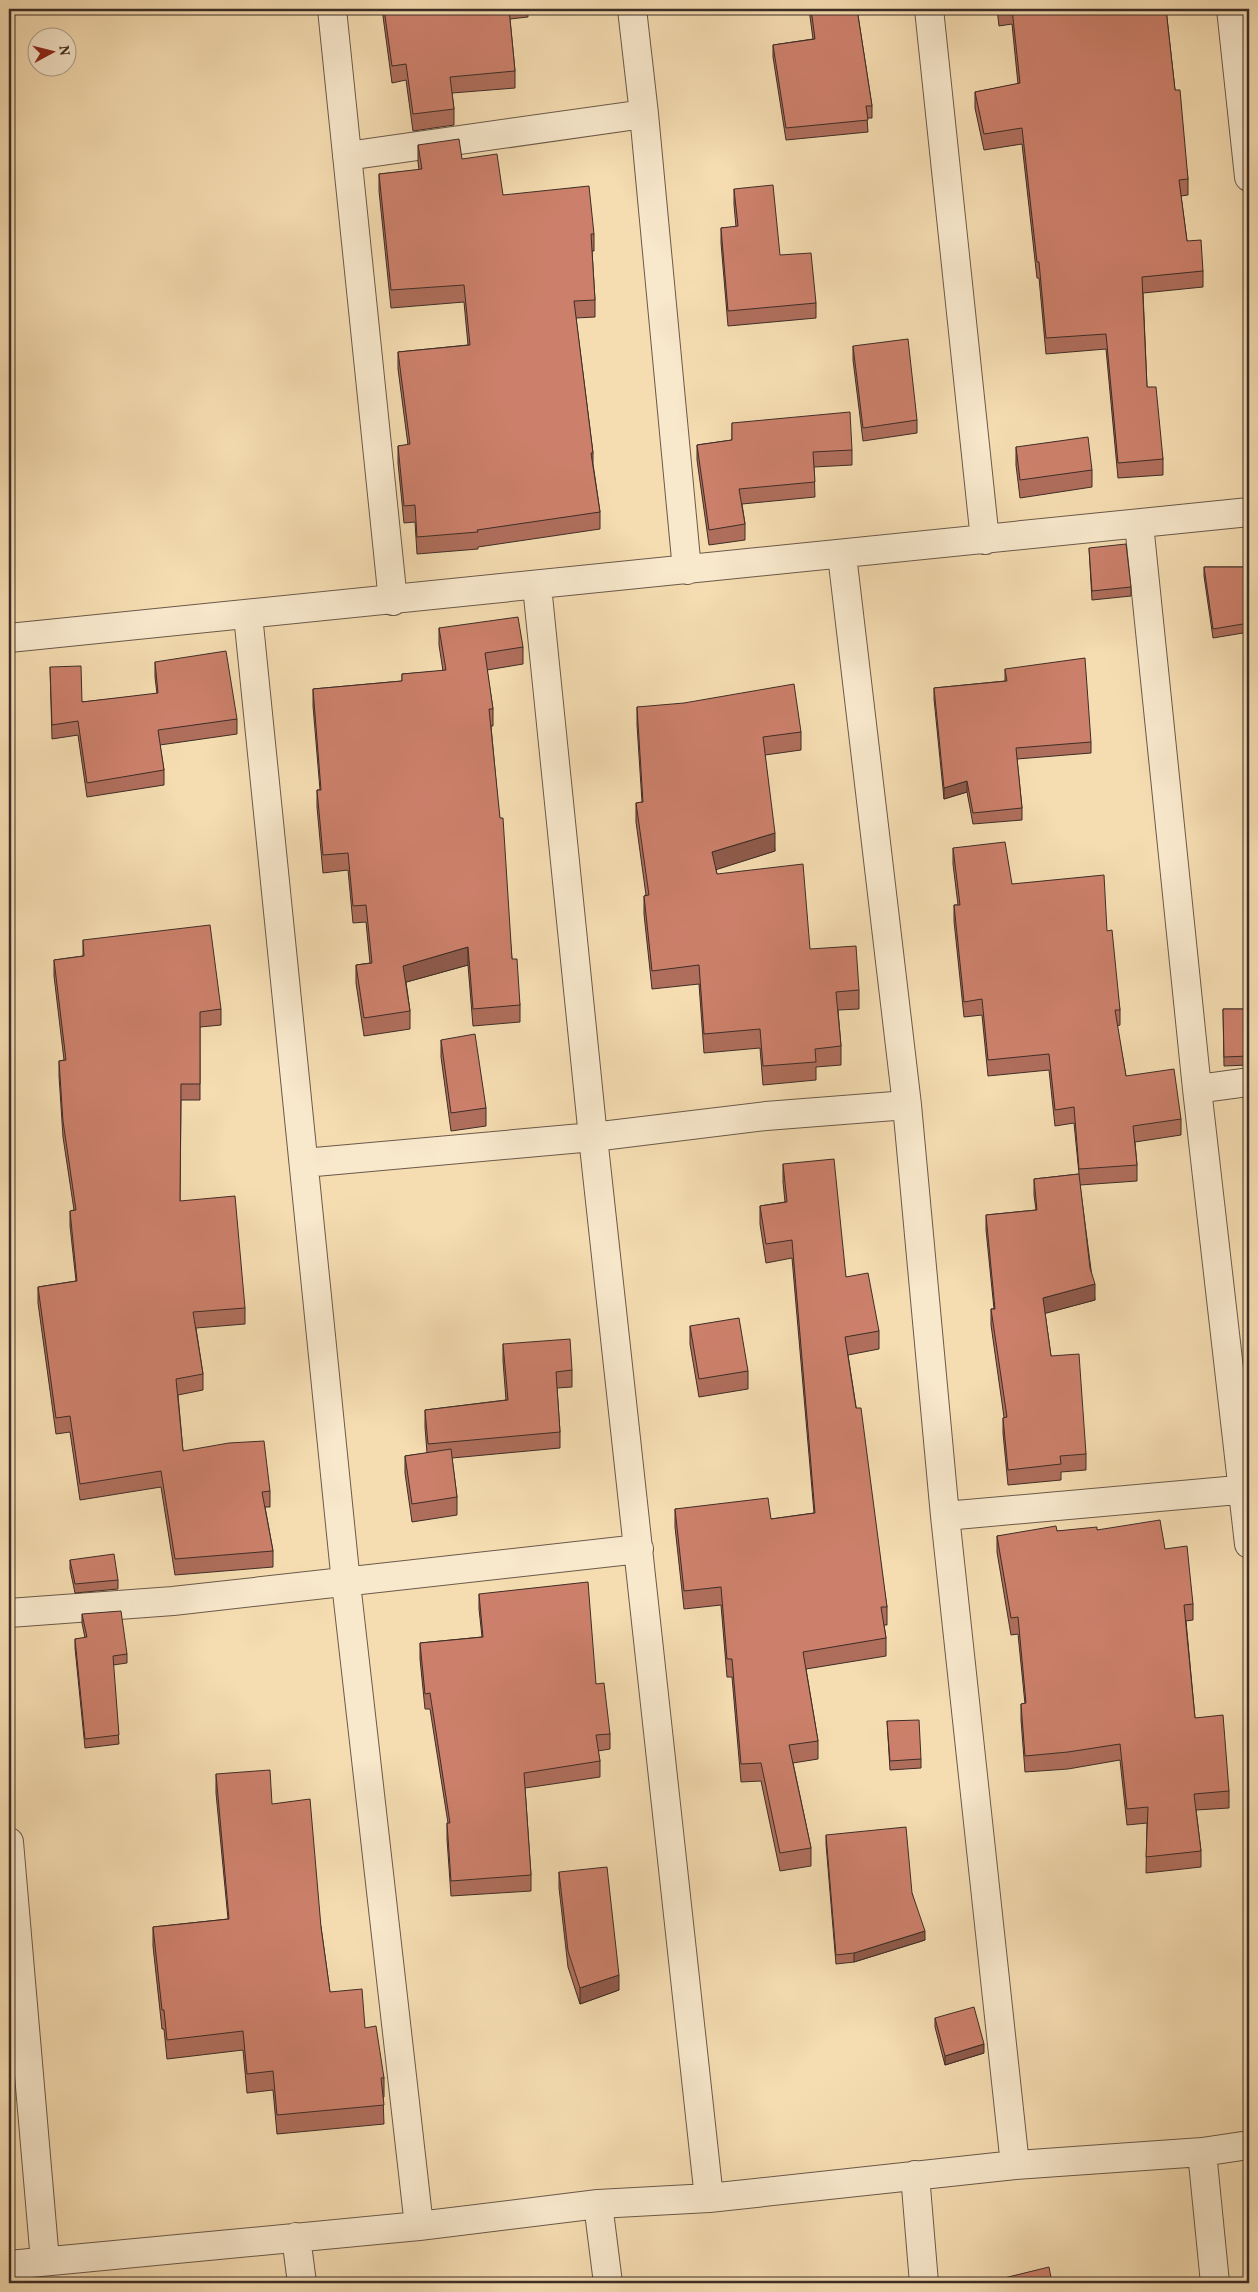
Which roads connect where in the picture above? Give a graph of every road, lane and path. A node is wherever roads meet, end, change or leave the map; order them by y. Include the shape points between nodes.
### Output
1 (332, 9) edge
2 (632, 9) edge
3 (929, 9) edge
4 (1231, 9) edge
5 (644, 114) junction
6 (347, 156) junction
7 (1249, 177) edge
8 (1249, 512) edge
9 (1139, 524) junction
10 (985, 540) junction
11 (842, 554) junction
12 (687, 570) junction
13 (537, 586) junction
14 (393, 600) junction
15 (248, 615) junction
16 (9, 638) edge
17 (1249, 1082) edge
18 (1197, 1089) junction
19 (907, 1105) junction
20 (593, 1137) junction
21 (304, 1163) junction
22 (1247, 1489) edge
23 (945, 1516) junction
24 (1249, 1544) edge
25 (639, 1548) junction
26 (346, 1583) junction
27 (9, 1613) edge
28 (9, 1842) edge
29 (1249, 2145) edge
30 (1202, 2152) junction
31 (1015, 2165) junction
32 (915, 2175) junction
33 (709, 2198) junction
34 (598, 2204) junction
35 (419, 2226) junction
36 (296, 2237) junction
37 (44, 2261) junction
38 (9, 2266) edge
39 (302, 2283) edge
40 (608, 2283) edge
41 (924, 2283) edge
42 (1216, 2283) edge

1 - 6 street
2 - 5 street
3 - 10 street
4 - 7 street
5 - 6 street
5 - 12 street
6 - 14 street
8 - 9 street
9 - 10 street
9 - 18 street
10 - 11 street
11 - 12 street
11 - 19 street
12 - 13 street
13 - 14 street
13 - 20 street
14 - 15 street
15 - 16 street
15 - 21 street
17 - 18 street
18 - 22 street
19 - 20 street via 766,1116
19 - 23 street
20 - 21 street
20 - 25 street
21 - 26 street
22 - 23 street
22 - 24 street
23 - 31 street
25 - 26 street
25 - 33 street
26 - 27 street
26 - 35 street
28 - 37 street
29 - 30 street
30 - 31 street
30 - 42 street
31 - 32 street
32 - 33 street
32 - 41 street
33 - 34 street
34 - 35 street
34 - 40 street
35 - 36 street
36 - 37 street
36 - 39 street
37 - 38 street

